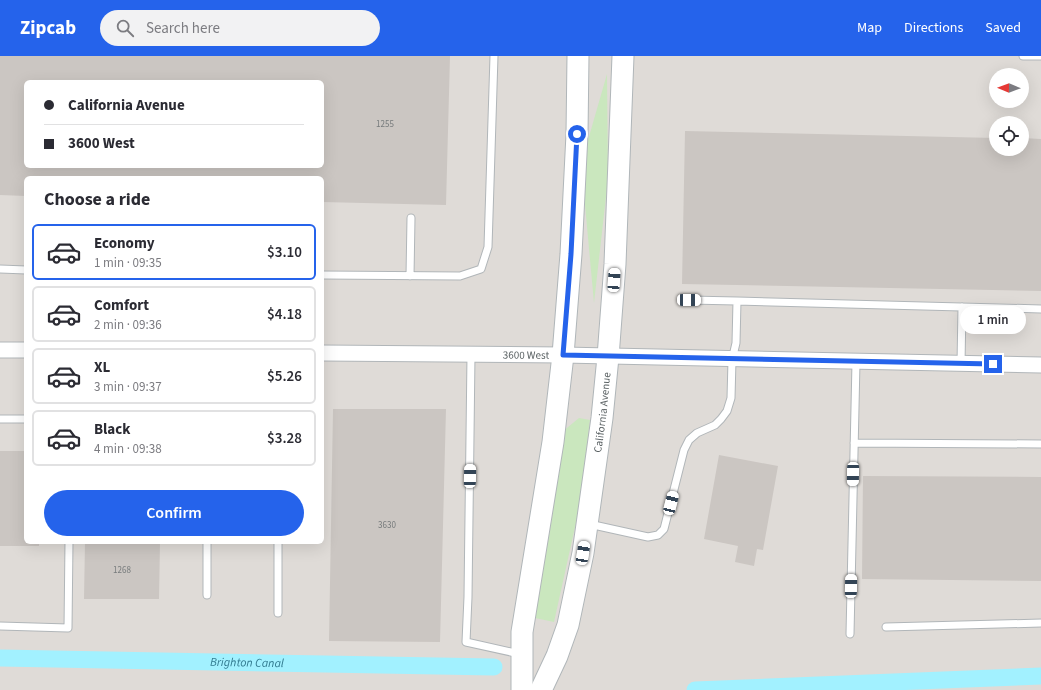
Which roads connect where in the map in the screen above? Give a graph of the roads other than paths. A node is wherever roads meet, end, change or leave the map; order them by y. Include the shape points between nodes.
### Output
1 (494, 56) edge
2 (578, 56) edge
3 (623, 56) edge
4 (1023, 56) edge
5 (1041, 56) edge
6 (412, 218) dead end
7 (0, 269) edge
8 (24, 270) edge
9 (324, 275) edge
10 (410, 276) junction
11 (689, 300) dead end
12 (737, 301) junction
13 (962, 307) junction
14 (1041, 309) edge
15 (0, 350) edge
16 (24, 350) edge
17 (324, 353) edge
18 (471, 355) junction
19 (563, 355) junction
20 (608, 357) junction
21 (732, 360) junction
22 (856, 362) junction
23 (962, 364) junction
24 (1041, 365) edge
25 (0, 419) edge
26 (24, 419) edge
27 (854, 443) junction
28 (1041, 444) edge
29 (587, 524) junction
30 (69, 544) edge
31 (207, 544) edge
32 (278, 544) edge
33 (206, 595) dead end
34 (278, 614) dead end
35 (1041, 623) edge
36 (0, 626) edge
37 (886, 627) dead end
38 (850, 634) dead end
39 (522, 654) junction
40 (522, 690) edge
41 (541, 690) edge

1 - 10 lane via 488,247 481,269 460,276
2 - 19 main road via 571,254
3 - 20 main road, California Avenue via 617,233
4 - 5 lane
6 - 10 lane
7 - 8 lane
9 - 10 lane
11 - 12 lane
12 - 13 lane
12 - 21 lane via 736,343
13 - 14 lane
13 - 23 lane
15 - 16 street
17 - 18 street, 3600 West
18 - 19 street, 3600 West
18 - 39 lane via 466,642
19 - 20 street, 3600 West
19 - 39 main road via 553,442 525,612
20 - 21 street, 3600 West
20 - 29 main road, California Avenue
21 - 22 street, 3600 West
21 - 29 lane via 731,398 727,411 714,425 689,440 684,450 664,529 658,535 648,537
22 - 23 street, 3600 West
22 - 27 lane
23 - 24 street, 3600 West
25 - 26 lane
27 - 28 lane
27 - 38 lane
29 - 41 main road, California Avenue via 568,625
30 - 36 lane via 68,628
31 - 33 lane
32 - 34 lane
35 - 37 lane
39 - 40 main road

